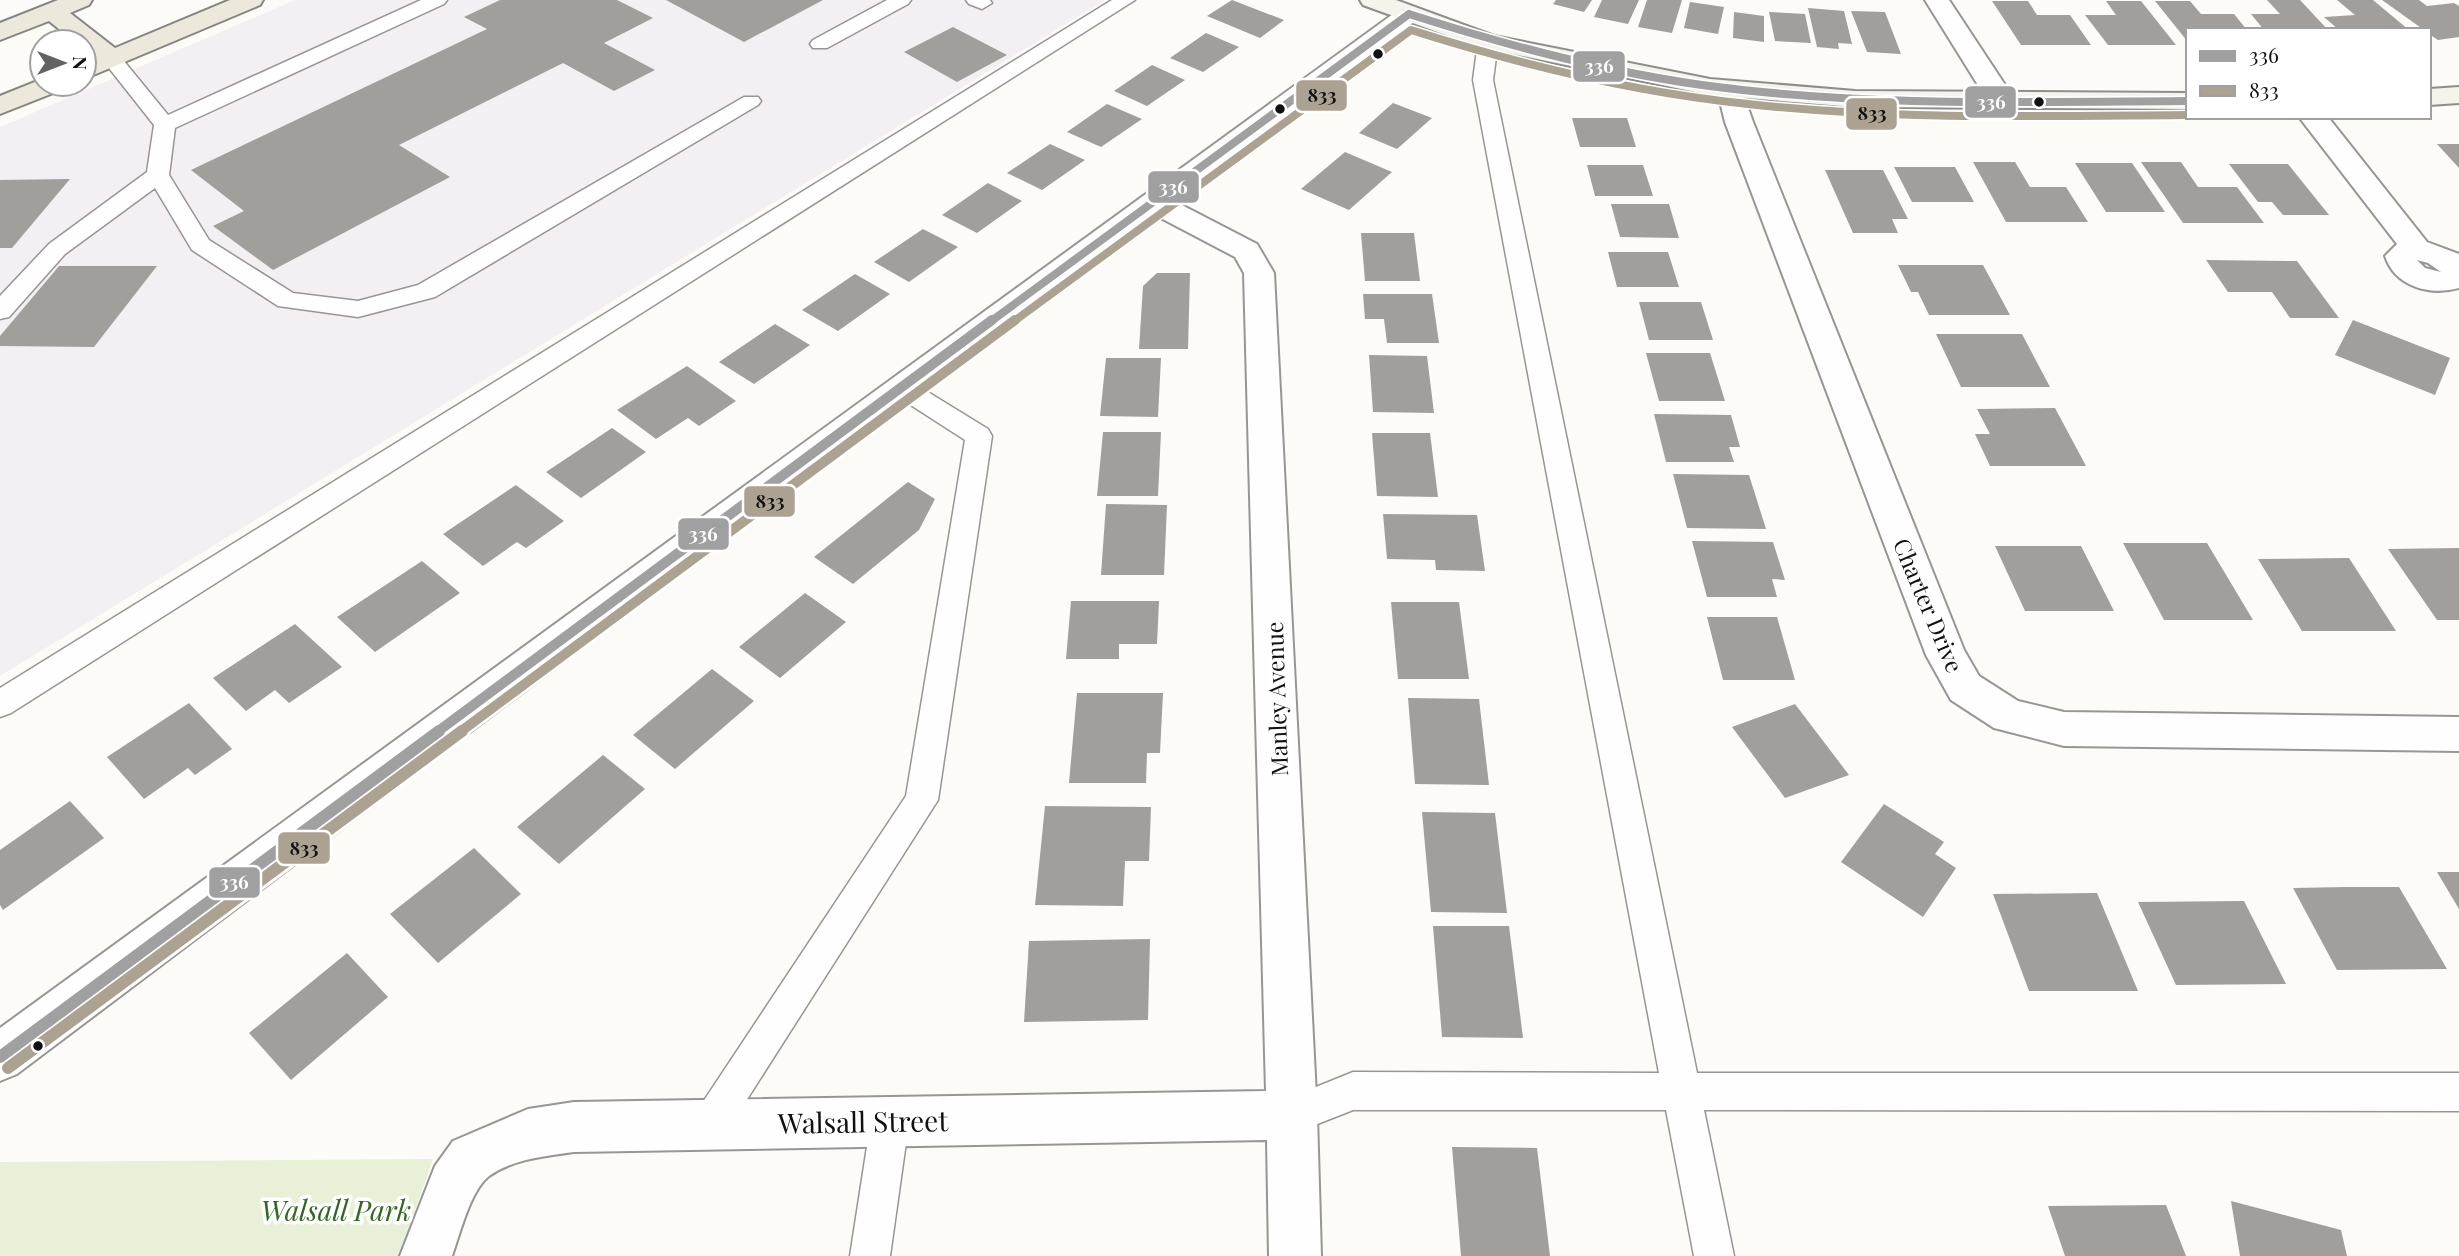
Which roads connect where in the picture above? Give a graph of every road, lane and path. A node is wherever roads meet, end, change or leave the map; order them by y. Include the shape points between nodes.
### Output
1 (80, 0) edge
2 (251, 0) edge
3 (437, 0) edge
4 (901, 0) edge
5 (1125, 0) edge
6 (1371, 0) edge
7 (1937, 0) edge
8 (52, 11) junction
9 (1409, 14) junction
10 (0, 32) edge
11 (1488, 42) junction
12 (820, 44) dead end
13 (112, 59) junction
14 (98, 65) edge
15 (1730, 89) junction
16 (28, 94) edge
17 (2459, 95) edge
18 (2431, 97) edge
19 (2001, 100) junction
20 (751, 101) dead end
21 (2186, 101) edge
22 (0, 106) edge
23 (2315, 119) edge
24 (164, 125) junction
25 (158, 175) junction
26 (1153, 202) junction
27 (2417, 250) dead end
28 (0, 311) edge
29 (901, 387) junction
30 (0, 704) edge
31 (2459, 734) edge
32 (0, 1057) edge
33 (1680, 1091) junction
34 (2459, 1092) edge
35 (1292, 1115) junction
36 (891, 1121) junction
37 (710, 1124) junction
38 (426, 1256) edge
39 (870, 1256) edge
40 (1295, 1256) edge
41 (1714, 1256) edge

1 - 8 main road
2 - 13 main road
3 - 24 lane
4 - 12 lane
5 - 30 lane
6 - 9 street
7 - 19 street
8 - 10 main road
8 - 13 main road
9 - 11 street
9 - 26 street
11 - 15 street
11 - 33 lane via 1483,80
13 - 14 main road
13 - 24 lane
15 - 19 street via 1855,99
15 - 31 street, Charter Drive via 1946,655 1965,688 2008,716 2064,729
16 - 22 main road
17 - 18 street
19 - 21 street
20 - 25 lane via 426,291 358,309 287,300 200,245
23 - 27 street
24 - 25 lane
25 - 28 lane via 57,250
26 - 29 street
26 - 35 street, Manley Avenue via 1246,251 1259,273
29 - 32 street
29 - 37 lane via 979,436 922,800
33 - 34 lane
33 - 35 lane via 1353,1091
33 - 41 lane
35 - 36 street, Walsall Street
35 - 40 street, Manley Avenue
36 - 37 street, Walsall Street
36 - 39 lane
37 - 38 street, Walsall Street via 574,1127 528,1134 471,1159 453,1184

